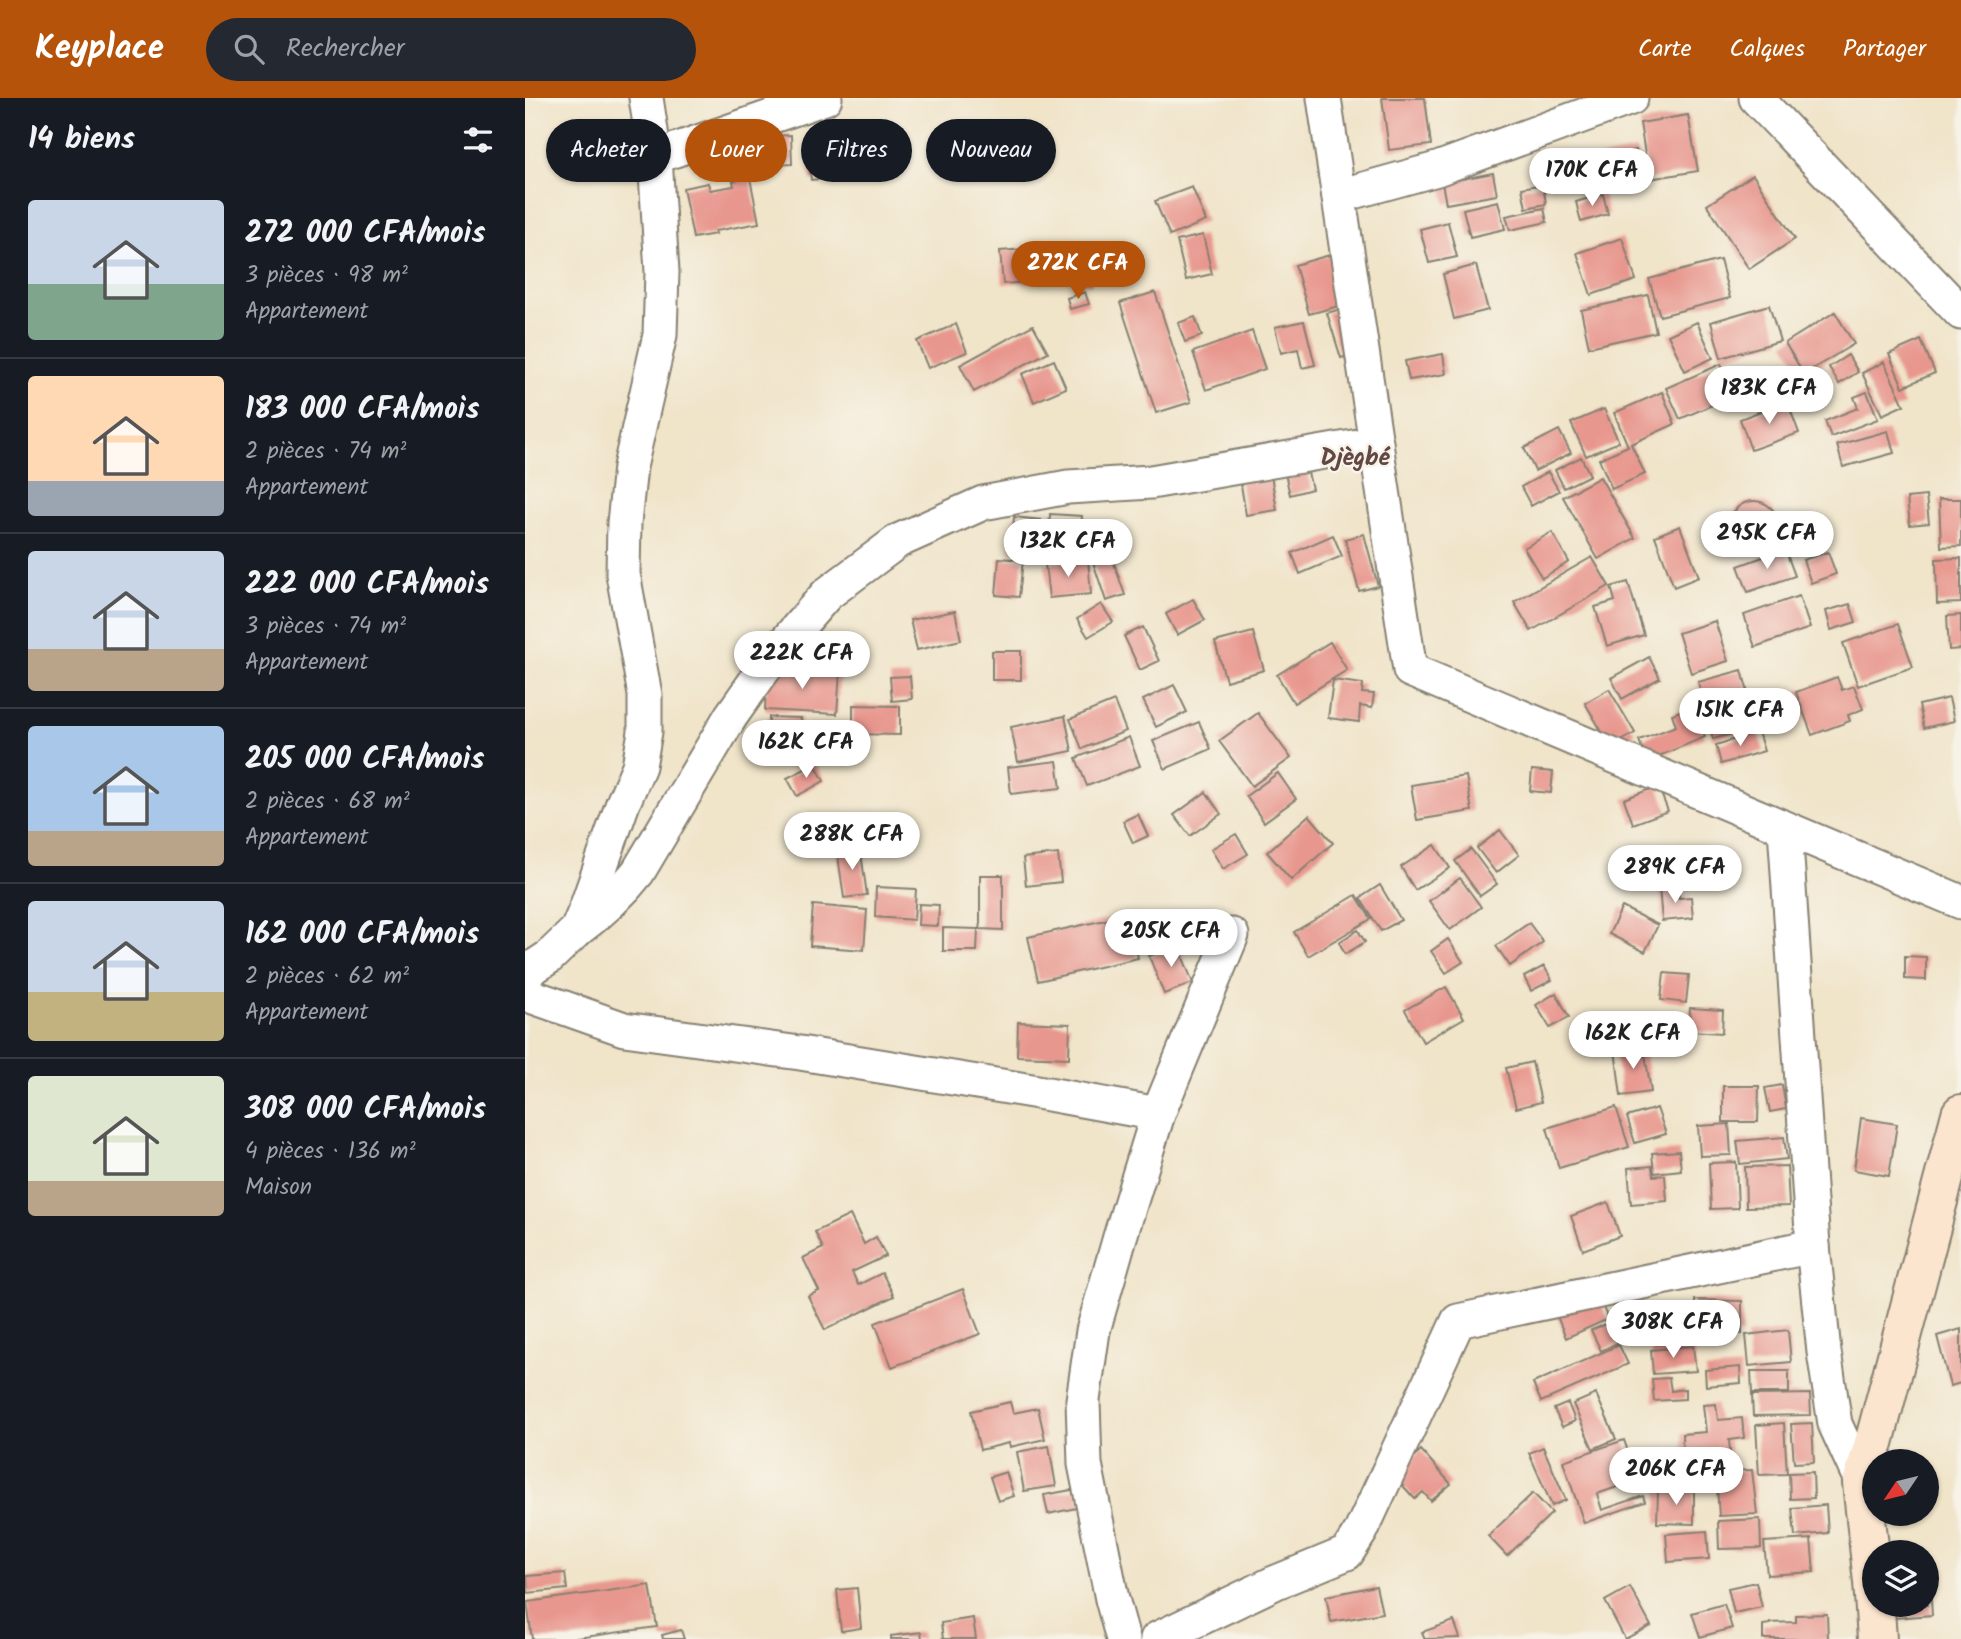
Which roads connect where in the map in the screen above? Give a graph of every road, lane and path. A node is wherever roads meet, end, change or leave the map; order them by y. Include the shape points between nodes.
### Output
1 (646, 98) edge
2 (825, 98) edge
3 (1300, 98) edge
4 (1631, 98) edge
5 (1756, 98) edge
6 (1326, 112) edge
7 (649, 119) edge
8 (671, 151) edge
9 (657, 182) edge
10 (1339, 196) junction
11 (1961, 313) edge
12 (1376, 443) junction
13 (1785, 828) junction
14 (1961, 902) edge
15 (576, 930) junction
16 (1232, 935) dead end
17 (525, 973) edge
18 (525, 994) edge
19 (1158, 1114) junction
20 (1961, 1114) edge
21 (1813, 1246) junction
22 (1872, 1449) edge
23 (1862, 1483) edge
24 (1867, 1526) edge
25 (1123, 1639) edge
26 (1157, 1639) edge
27 (1877, 1639) edge

1 - 7 street
2 - 8 street
3 - 6 street
4 - 10 street via 1437,169
5 - 11 street
6 - 10 street
9 - 15 street via 660,335 630,467 624,523 623,574 645,695 645,732 639,766
10 - 12 street
12 - 13 street via 1410,670
12 - 15 street via 1150,482 1068,487 983,503 898,541 827,594 773,655 638,872 601,912
13 - 14 street
13 - 21 street
15 - 17 street
16 - 19 street
18 - 19 street via 624,1029 813,1055
19 - 25 street via 1093,1331 1083,1400 1085,1464
20 - 22 street
21 - 23 street via 1835,1424
21 - 26 street via 1458,1321 1347,1553
24 - 27 street

